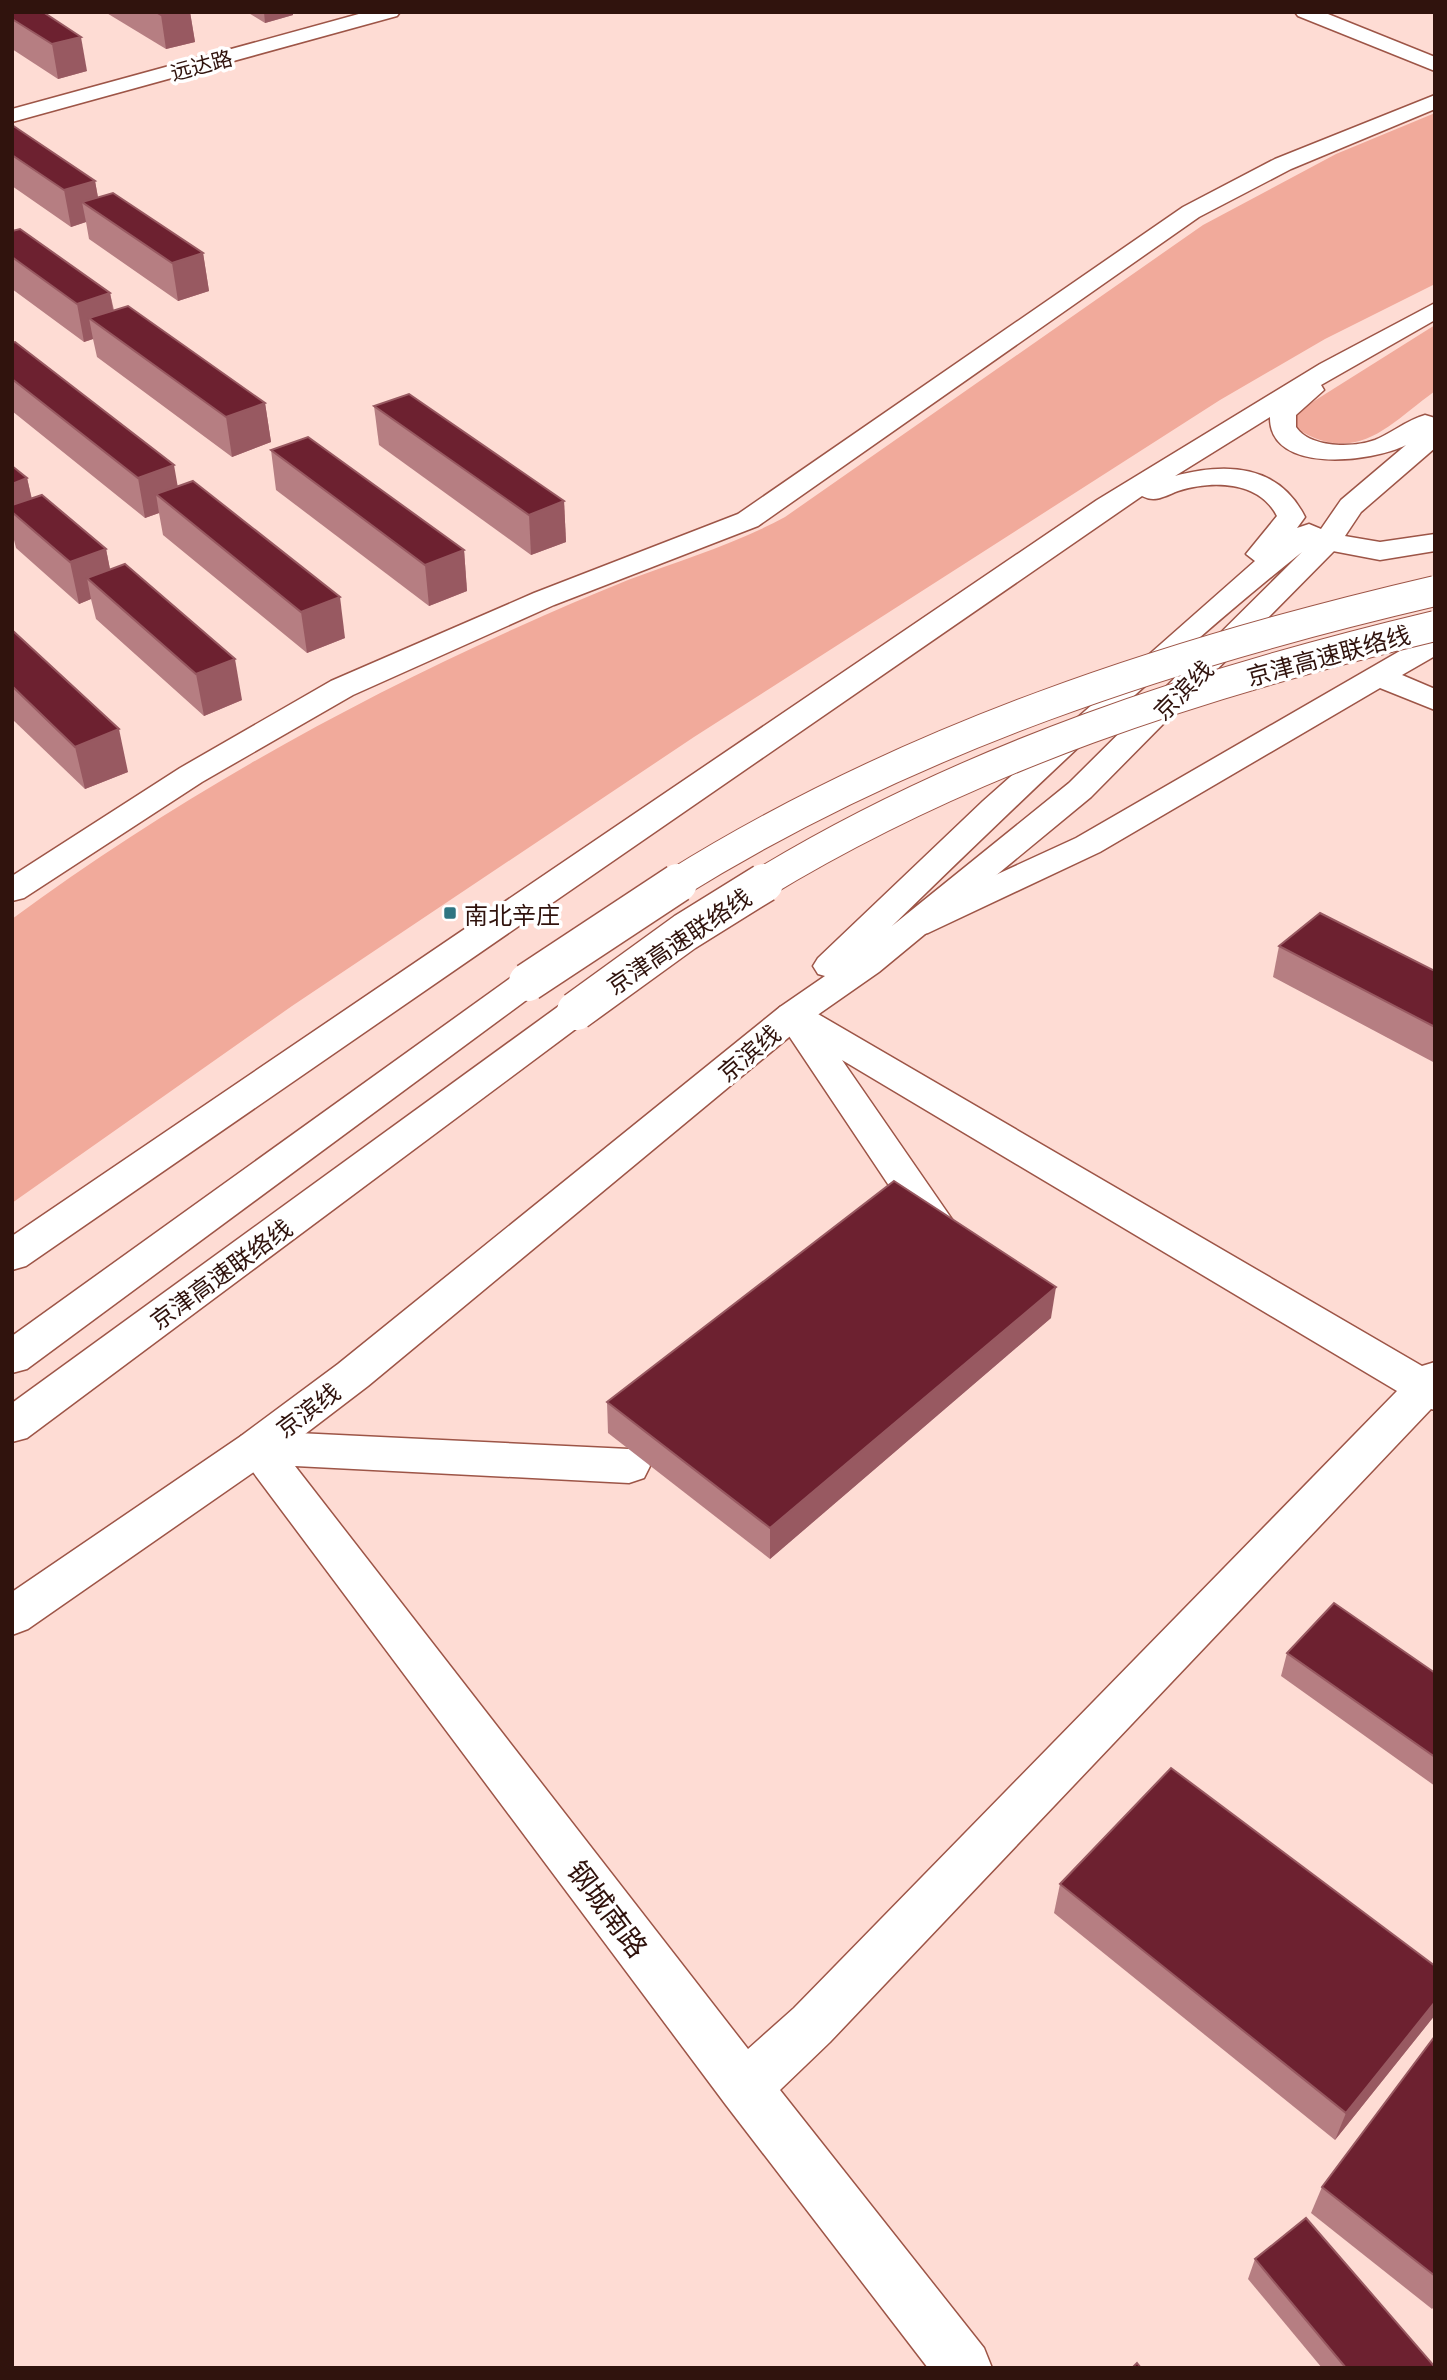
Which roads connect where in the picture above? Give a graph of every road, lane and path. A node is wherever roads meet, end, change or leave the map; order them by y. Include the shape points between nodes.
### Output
1 (390, 12) edge
2 (1305, 12) edge
3 (1351, 12) edge
4 (1435, 47) edge
5 (1435, 65) edge
6 (12, 97) edge
7 (1435, 101) edge
8 (22, 113) edge
9 (1435, 310) edge
10 (1380, 339) junction
11 (1435, 418) edge
12 (1435, 434) edge
13 (1351, 506) junction
14 (1327, 542) junction
15 (1435, 542) edge
16 (1031, 558) junction
17 (1435, 591) edge
18 (1204, 620) junction
19 (1435, 626) edge
20 (1435, 643) edge
21 (1380, 676) junction
22 (1435, 701) edge
23 (12, 891) edge
24 (914, 926) junction
25 (793, 1015) junction
26 (938, 1228) edge
27 (12, 1256) edge
28 (12, 1357) edge
29 (1432, 1387) edge
30 (12, 1426) edge
31 (256, 1448) junction
32 (629, 1466) dead end
33 (12, 1616) edge
34 (744, 2087) junction
35 (964, 2368) edge

1 - 8 main road, 远达路
2 - 5 main road
3 - 4 main road
6 - 8 main road
7 - 23 main road via 1283,164 1191,212 748,520 544,599 342,688 191,775
9 - 10 main road
10 - 11 main road via 1363,357 1283,412 1280,422 1286,434 1316,450 1362,451 1380,447
10 - 16 main road
12 - 13 main road, 京滨线
13 - 14 main road, 京滨线
13 - 18 main road via 1309,531
14 - 15 main road via 1380,551
14 - 24 main road, 京滨线 via 1080,790
16 - 18 main road via 1075,541 1173,483 1214,476 1260,485 1288,504 1291,517
16 - 27 main road
17 - 28 main road, 京津高速联络线, bridge via 1196,651 1051,701 796,814 701,867 528,982
18 - 25 main road via 837,957
19 - 30 main road, 京津高速联络线, bridge via 1207,688 980,774 764,883 699,922
20 - 21 main road
21 - 22 main road
21 - 24 main road via 1088,845
24 - 25 main road, 京滨线
25 - 26 main road
25 - 29 main road
25 - 31 main road, 京滨线 via 353,1375
29 - 34 main road via 811,2025
31 - 32 main road
31 - 33 main road, 京滨线
31 - 34 main road, 钢城南路
34 - 35 main road, 钢城南路

